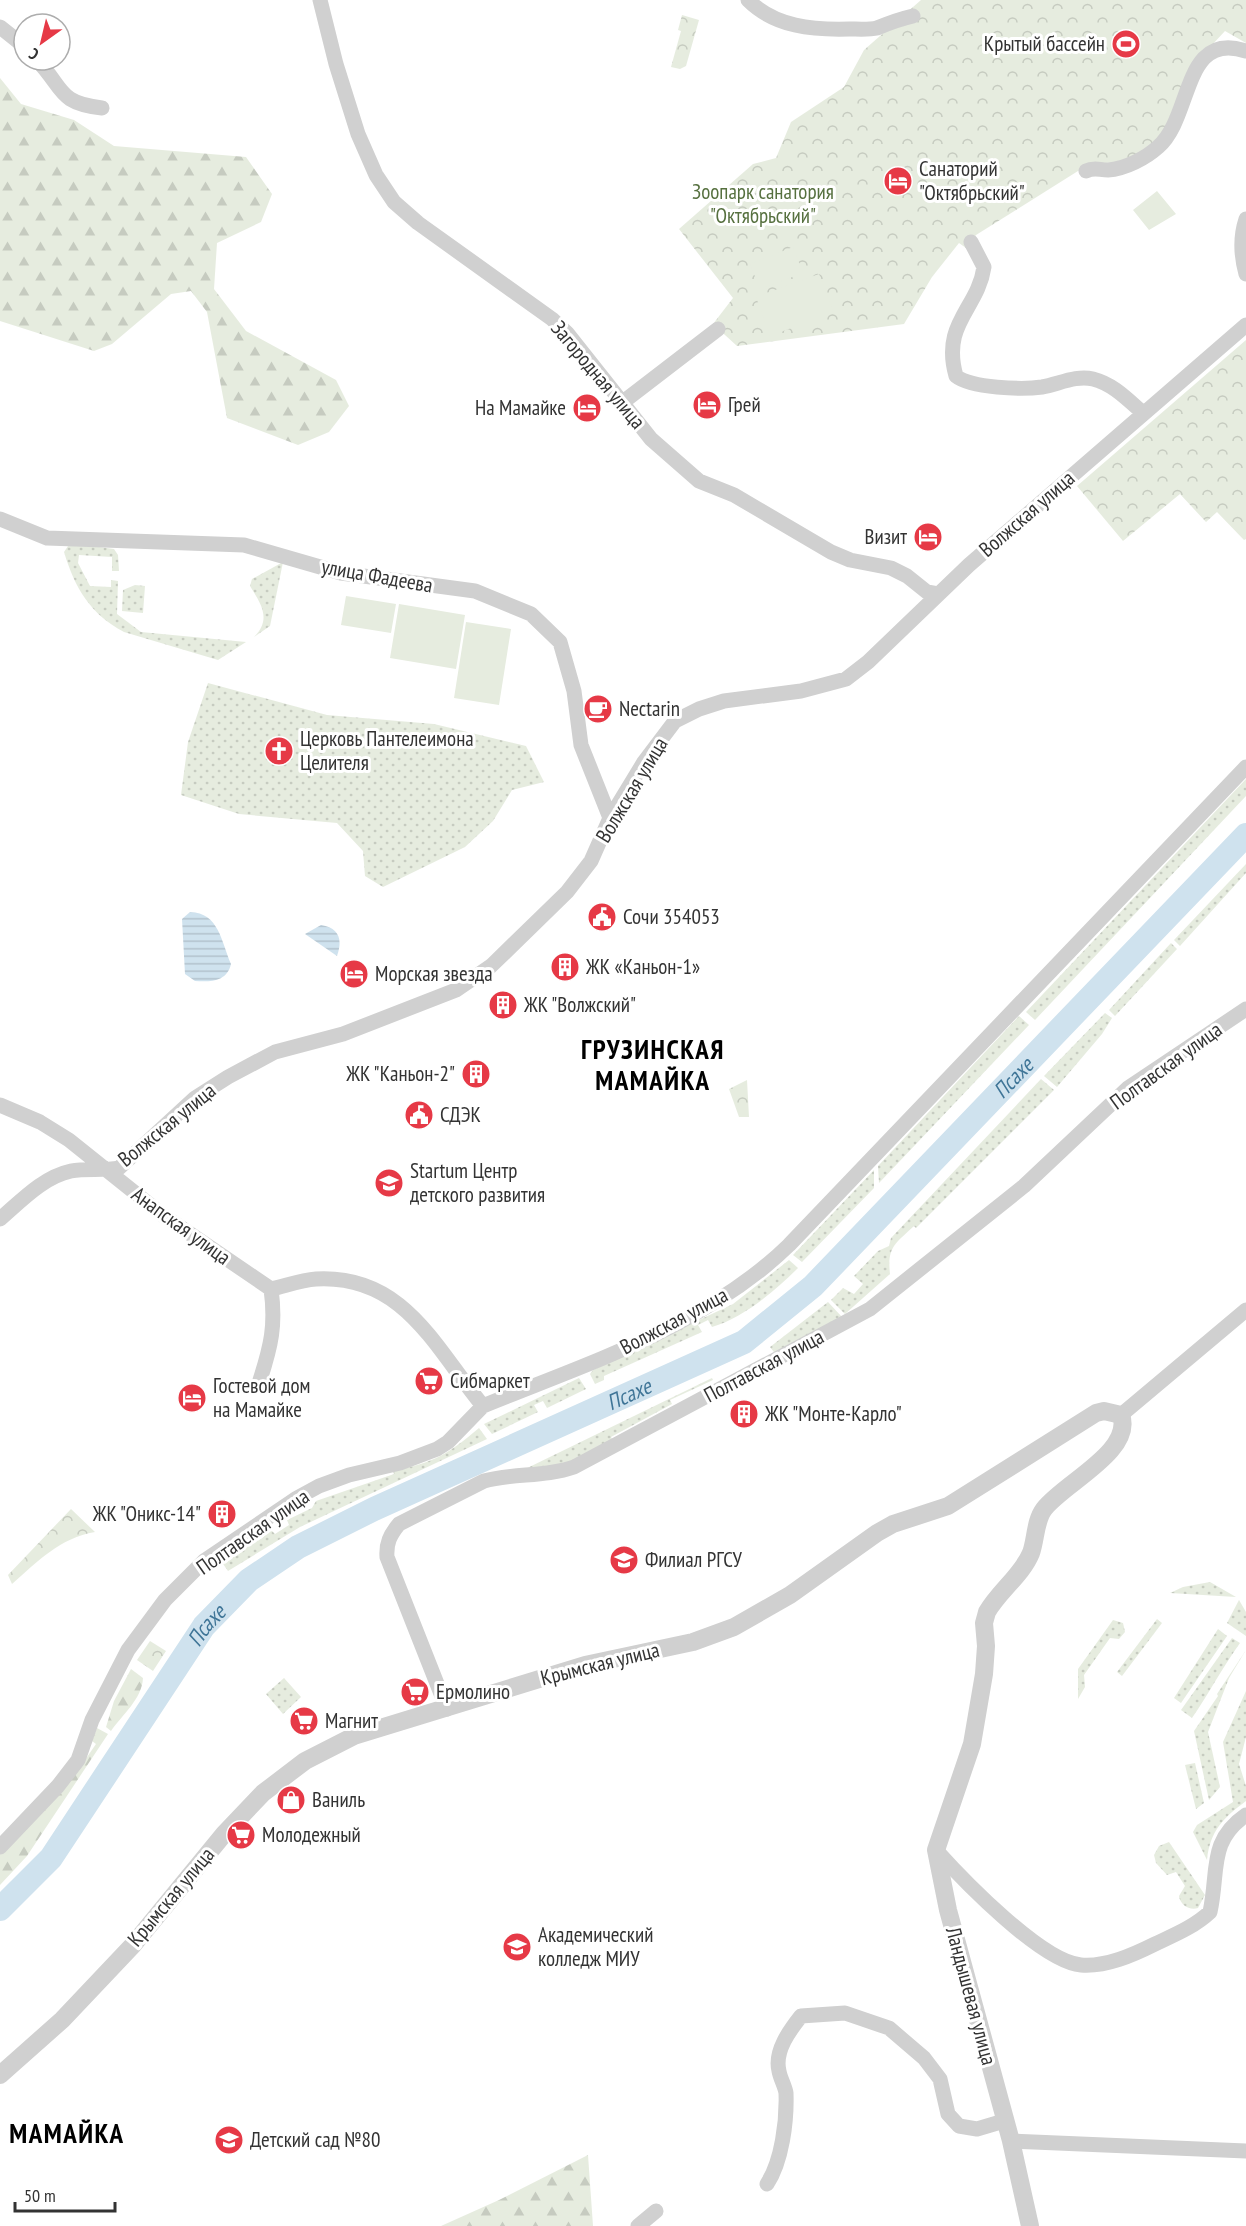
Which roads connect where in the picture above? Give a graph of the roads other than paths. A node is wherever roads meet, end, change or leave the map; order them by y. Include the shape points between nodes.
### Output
1 (320, 0) edge
2 (748, 0) edge
3 (913, 16) dead end
4 (0, 27) edge
5 (12, 36) edge
6 (1246, 51) edge
7 (47, 72) edge
8 (102, 108) dead end
9 (1086, 171) dead end
10 (1246, 219) edge
11 (971, 242) dead end
12 (1246, 274) edge
13 (1246, 325) edge
14 (718, 328) dead end
15 (623, 402) junction
16 (1143, 413) junction
17 (0, 519) edge
18 (938, 594) junction
19 (1246, 767) edge
20 (610, 818) junction
21 (1246, 1009) edge
22 (0, 1105) edge
23 (105, 1171) junction
24 (0, 1219) edge
25 (271, 1289) junction
26 (1246, 1310) edge
27 (260, 1380) dead end
28 (483, 1406) junction
29 (1121, 1415) junction
30 (447, 1709) junction
31 (1246, 1815) edge
32 (0, 1847) edge
33 (936, 1850) junction
34 (0, 2075) edge
35 (1005, 2121) junction
36 (1011, 2141) junction
37 (1246, 2151) edge
38 (767, 2184) dead end
39 (656, 2211) dead end
40 (638, 2226) edge
41 (1030, 2226) edge

1 - 15 street, Загородная улица via 358,134 376,175 405,212 552,319
2 - 3 street via 771,16 816,30 876,28
4 - 5 street
6 - 9 street via 1222,46 1200,63 1179,117 1160,146 1119,168
7 - 8 street via 69,100
10 - 12 street via 1242,259
11 - 16 street via 984,267 977,290 955,330 956,376 972,385 1040,387 1090,378 1115,388
13 - 16 street, Волжская улица
14 - 15 street
15 - 18 street, Загородная улица via 651,439 699,481 734,495 831,552 891,568 927,592
16 - 18 street, Волжская улица
17 - 20 street, улица Фадеева via 47,538 244,545 340,573 475,591 531,614 560,642 574,691 581,745
18 - 20 street, Волжская улица via 846,679 801,691 724,702 675,721
19 - 28 street, Волжская улица via 764,1267 689,1317
20 - 23 street, Волжская улица via 591,861 567,892 490,966 456,990 343,1034 275,1052 195,1098 129,1161
21 - 30 street, Полтавская улица via 1128,1088 1015,1193 863,1313 574,1467 484,1481 399,1524 391,1533 387,1557
22 - 23 street, Анапская улица via 69,1140
23 - 24 street, Волжская улица via 59,1175
23 - 25 street, Анапская улица
25 - 27 street via 273,1335
25 - 28 street via 315,1279 344,1281 387,1295 410,1312
26 - 29 street
28 - 32 street, Полтавская улица via 437,1449 319,1486 204,1561 165,1600 128,1650 92,1720 78,1760
29 - 30 street, Крымская улица via 1096,1413 948,1506 885,1528 790,1595 734,1628 693,1642 585,1665
29 - 33 street via 1123,1434 1097,1464 1042,1512 1030,1554 987,1612 984,1674 972,1744
30 - 34 street, Крымская улица via 338,1742 263,1793 224,1833 117,1962 62,2020
31 - 33 street, Ландышевая улица via 1231,1826 1220,1846 1210,1912 1188,1928 1136,1953 1097,1965 1078,1965 1062,1959 1016,1929
33 - 35 street, Ландышевая улица via 948,1910
35 - 36 street, Ландышевая улица
35 - 38 street via 977,2129 959,2126 948,2114 940,2079 924,2058 889,2028 845,2013 801,2016 785,2036 778,2068 786,2092 783,2128 775,2172
36 - 37 street
36 - 41 street, Ландышевая улица
39 - 40 street

